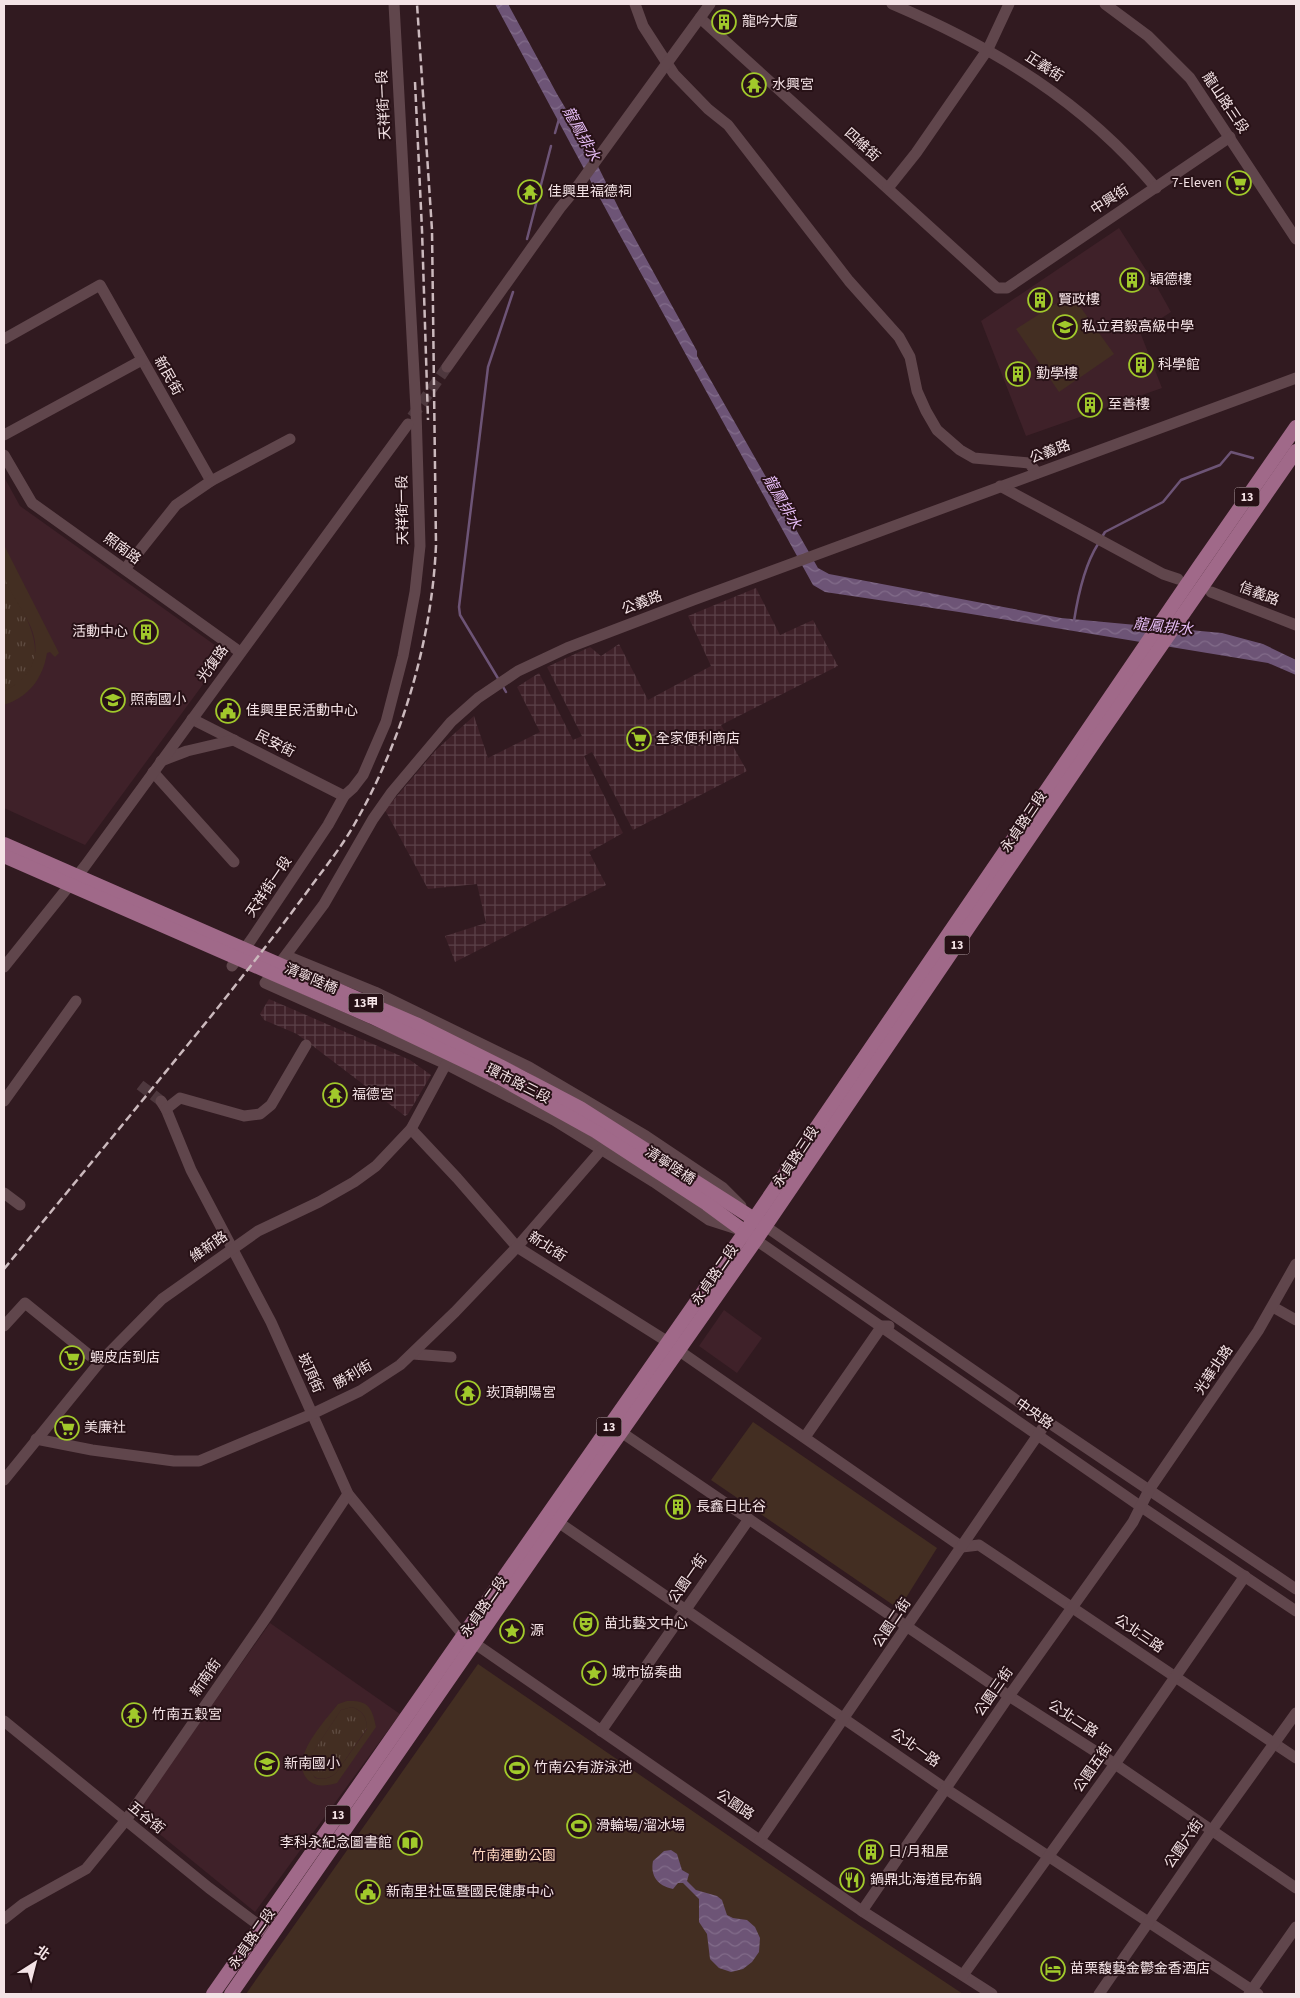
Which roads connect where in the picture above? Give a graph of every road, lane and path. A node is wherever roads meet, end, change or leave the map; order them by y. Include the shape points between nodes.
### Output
1 (394, 4) edge
2 (635, 4) edge
3 (892, 4) edge
4 (1009, 4) edge
5 (1105, 4) edge
6 (911, 7) edge
7 (703, 9) edge
8 (988, 49) junction
9 (1230, 137) junction
10 (888, 188) junction
11 (1156, 188) junction
12 (1296, 239) edge
13 (1007, 288) joint
14 (4, 339) edge
15 (142, 360) junction
16 (447, 367) tunnel mouth
17 (1296, 378) edge
18 (412, 424) junction
19 (1296, 427) edge
20 (4, 435) edge
21 (290, 439) dead end
22 (1296, 450) edge
23 (4, 455) edge
24 (1036, 473) junction
25 (211, 481) junction
26 (1000, 486) junction
27 (125, 569) junction
28 (1205, 570) junction
29 (1178, 579) dead end
30 (1211, 592) dead end
31 (1296, 625) edge
32 (240, 652) junction
33 (192, 718) junction
34 (234, 740) junction
35 (161, 761) junction
36 (153, 772) junction
37 (344, 796) junction
38 (4, 844) edge
39 (4, 856) edge
40 (234, 862) dead end
41 (8, 955) edge
42 (287, 956) junction
43 (232, 966) dead end
44 (4, 967) edge
45 (76, 1001) dead end
46 (306, 1045) dead end
47 (496, 1051) junction
48 (446, 1064) junction
49 (481, 1082) junction
50 (4, 1101) edge
51 (411, 1129) junction
52 (602, 1149) junction
53 (4, 1193) edge
54 (709, 1198) junction
55 (20, 1205) dead end
56 (759, 1223) junction
57 (751, 1236) junction
58 (517, 1247) junction
59 (232, 1249) junction
60 (1296, 1264) edge
61 (1272, 1307) junction
62 (1296, 1320) edge
63 (4, 1326) edge
64 (882, 1326) junction
65 (910, 1326) junction
66 (673, 1346) junction
67 (413, 1354) junction
68 (451, 1356) dead end
69 (99, 1363) junction
70 (312, 1414) junction
71 (1048, 1422) junction
72 (621, 1432) junction
73 (1038, 1435) junction
74 (804, 1437) junction
75 (36, 1439) junction
76 (586, 1472) junction
77 (4, 1480) edge
78 (1149, 1490) junction
79 (348, 1494) junction
80 (1140, 1506) junction
81 (749, 1518) junction
82 (558, 1522) junction
83 (962, 1547) junction
84 (1246, 1576) junction
85 (1296, 1589) edge
86 (1072, 1608) junction
87 (686, 1609) junction
88 (1296, 1611) edge
89 (908, 1627) junction
90 (469, 1640) junction
91 (1176, 1677) junction
92 (1009, 1696) junction
93 (1296, 1713) edge
94 (845, 1718) junction
95 (4, 1721) edge
96 (601, 1731) junction
97 (1275, 1744) junction
98 (1296, 1758) edge
99 (1115, 1764) junction
100 (946, 1789) junction
101 (126, 1820) junction
102 (1212, 1830) junction
103 (760, 1840) junction
104 (1048, 1856) junction
105 (1296, 1888) edge
106 (862, 1911) junction
107 (4, 1919) edge
108 (1148, 1922) junction
109 (1296, 1926) edge
110 (259, 1928) junction
111 (272, 1936) junction
112 (962, 1975) junction
113 (1252, 1993) edge
114 (213, 1994) edge
115 (231, 1994) edge
116 (992, 1994) edge
117 (1099, 1994) edge

1 - 18 street, 天祥街一段 via 415,396
2 - 24 street via 643,26 674,74 728,125 848,282 899,336 910,357 917,391 937,430 974,458 1029,463
3 - 6 street, 正義街
4 - 8 street
5 - 9 street, 龍山路三段 via 1148,36 1190,78
6 - 8 street, 正義街
7 - 10 street, 四維街
7 - 16 street via 692,30
8 - 10 street
8 - 11 street, 正義街 via 1062,96 1118,145
9 - 11 street, 中興街
9 - 12 street, 龍山路三段
10 - 13 street, 四維街 via 997,288
11 - 13 street, 中興街
14 - 15 street, 新民街 via 100,286
15 - 20 street
15 - 25 street, 新民街
17 - 24 street, 公義路
18 - 32 street, 光復路
18 - 37 street, 天祥街一段 via 420,546 415,592 403,656 382,731 363,775
19 - 28 main road, 永貞路三段 / 13
21 - 25 street
22 - 28 main road, 永貞路三段 / 13
23 - 27 street, 照南路 via 32,503
24 - 26 street, 公義路
25 - 27 street via 176,505
26 - 29 street via 1163,574
26 - 42 street, 公義路 via 567,648 494,686 452,722 372,819 332,891
27 - 32 street, 照南路
28 - 56 main road, 永貞路三段 / 13
30 - 31 street, 信義路
32 - 33 street, 光復路
33 - 34 street, 民安街
33 - 35 street, 光復路
34 - 35 street
34 - 37 street, 民安街
35 - 36 street, 光復路
36 - 40 street
36 - 41 street, 光復路 via 85,866
37 - 43 street, 天祥街一段 via 328,825
38 - 54 main road, 清寧陸橋 / 13甲 via 435,1033 580,1108
39 - 54 main road, 清寧陸橋 / 13甲 via 372,1017 500,1078
41 - 44 street, 光復路
42 - 47 street, 環市路三段 via 375,992
42 - 48 street, 環市路三段 via 265,983
45 - 50 street
46 - 59 street, 崁頂街 via 271,1105 260,1114 244,1116 180,1098 163,1105 190,1170
47 - 49 street
47 - 56 street, 環市路三段 via 646,1136 722,1187
48 - 49 street, 環市路三段
48 - 51 street, 維新路
49 - 52 street, 環市路三段
51 - 58 street, 新北街
51 - 59 street, 維新路 via 376,1166 354,1182
52 - 57 street, 環市路三段 via 709,1220
52 - 58 street, 勝利街
53 - 55 street
54 - 56 main road, 13甲
54 - 57 main road, 13甲
56 - 57 main road, 永貞路三段 / 13
56 - 65 street, 中央路
57 - 64 street, 中央路
57 - 66 main road, 永貞路二段 / 13
58 - 66 street, 新北街
58 - 67 street, 勝利街
59 - 69 street, 維新路 via 162,1299
59 - 70 street, 崁頂街 via 271,1322
60 - 61 street, 光華北路
61 - 62 street
61 - 78 street, 光華北路
63 - 69 street via 25,1303
64 - 65 street
64 - 73 street, 中央路
64 - 74 street
65 - 71 street, 中央路
66 - 72 main road, 永貞路二段 / 13
66 - 74 street, 新北街
66 - 76 main road, 永貞路二段 / 13
67 - 68 street
67 - 70 street, 勝利街 via 360,1391
69 - 75 street, 維新路
70 - 75 street, 勝利街 via 199,1461 101,1452
70 - 79 street, 崁頂街
71 - 73 street, 公園二街
71 - 78 street, 中央路
72 - 76 main road, 永貞路二段 / 13
72 - 81 street, 公北二路
73 - 80 street, 中央路
73 - 83 street, 公園二街
74 - 83 street, 新北街
75 - 77 street, 維新路
76 - 82 main road, 永貞路二段 / 13
76 - 90 main road, 永貞路二段 / 13
78 - 80 street, 公園三街
78 - 85 street, 中央路
79 - 90 street, 崁頂街
79 - 101 street, 新南街
80 - 84 street, 中央路
80 - 86 street, 公園三街 via 1133,1522
81 - 87 street, 公園一街
81 - 89 street, 公北二路
82 - 87 street, 公北一路
82 - 90 main road, 永貞路二段 / 13
83 - 86 street, 公北三路 via 979,1545
83 - 89 street, 公園二街
84 - 88 street, 中央路
84 - 91 street, 公園五街
86 - 91 street, 公北三路
86 - 92 street, 公園三街
87 - 94 street, 公北一路
87 - 96 street, 公園一街
89 - 92 street, 公北二路
89 - 94 street, 公園二街
90 - 96 street, 公園路
90 - 110 main road, 永貞路二段 / 13
90 - 111 main road, 永貞路二段 / 13
91 - 97 street, 公北三路
91 - 99 street, 公園五街
92 - 99 street, 公北二路
92 - 100 street, 公園三街
93 - 97 street, 公園六街
94 - 100 street, 公北一路
94 - 103 street, 公園二街
95 - 101 street, 五谷街
96 - 103 street, 公園路
97 - 98 street, 公北三路
97 - 102 street, 公園六街
99 - 102 street, 公北二路
99 - 104 street, 公園五街
100 - 104 street, 公北一路
100 - 106 street, 公園三街
101 - 107 street, 新南街 via 86,1869 23,1904
101 - 110 street, 五谷街
102 - 105 street, 公北二路
102 - 108 street, 公園六街
103 - 106 street, 公園路
104 - 108 street, 公北一路
104 - 112 street, 公園五街
106 - 112 street, 公園路
108 - 113 street, 公北一路
108 - 117 street, 公園六街
109 - 113 street
110 - 111 street, 五谷街
110 - 114 main road, 永貞路二段 / 13
111 - 115 main road, 永貞路二段 / 13
112 - 116 street, 公園路

